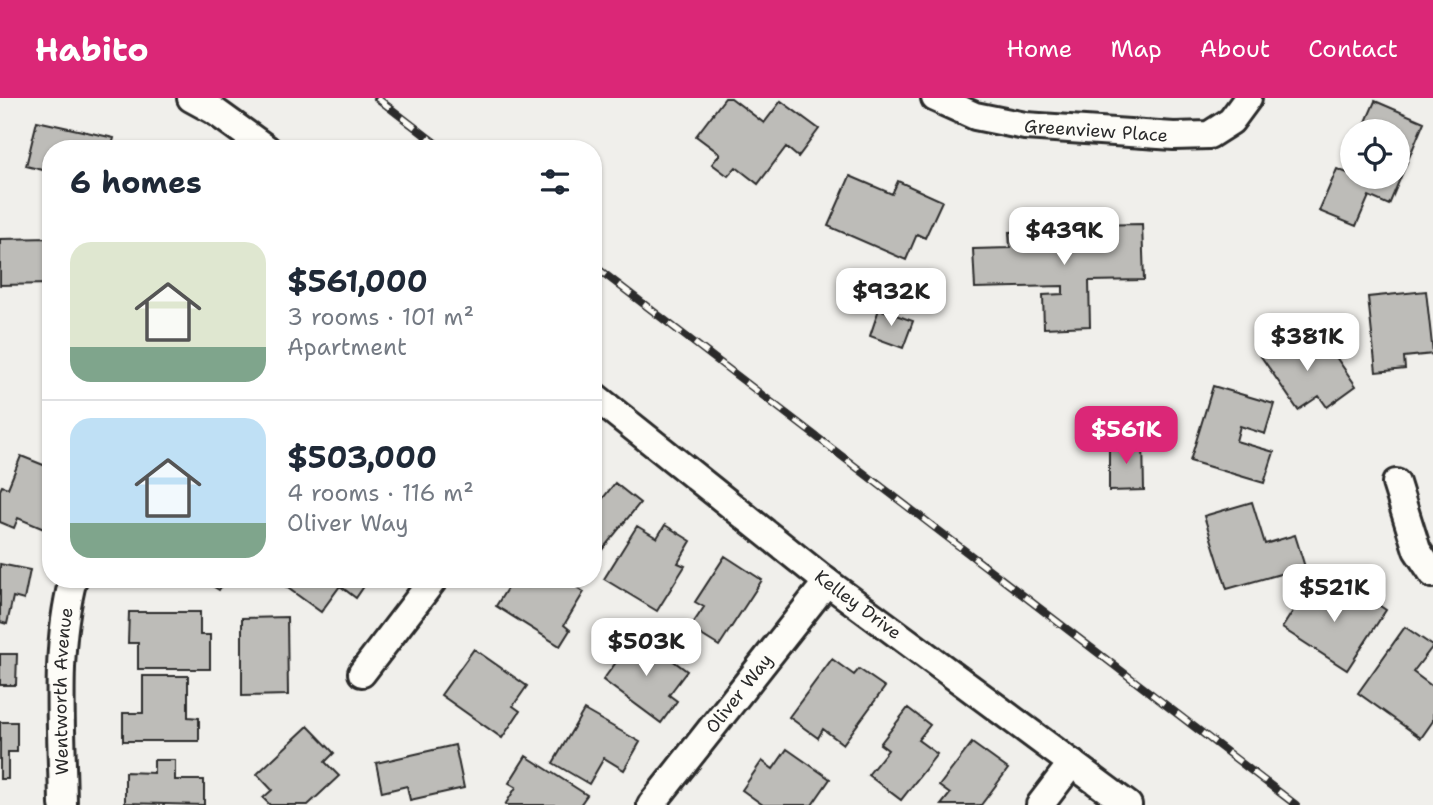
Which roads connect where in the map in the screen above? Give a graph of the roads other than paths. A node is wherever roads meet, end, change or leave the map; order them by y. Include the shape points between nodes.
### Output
1 (191, 98) edge
2 (935, 98) edge
3 (1248, 98) edge
4 (255, 140) edge
5 (602, 402) edge
6 (1396, 483) dead end
7 (1433, 574) edge
8 (827, 582) junction
9 (71, 588) edge
10 (427, 588) edge
11 (362, 673) dead end
12 (1072, 763) junction
13 (63, 805) edge
14 (651, 805) edge
15 (1041, 805) edge
16 (1128, 805) edge

1 - 4 street
2 - 3 street, Greenview Place via 975,116 1025,127 1174,136 1209,135 1230,121
5 - 8 street, Kelley Drive
6 - 7 street via 1417,550
8 - 12 street, Kelley Drive
8 - 14 street, Oliver Way
9 - 13 street, Wentworth Avenue via 62,678
10 - 11 street
12 - 15 street
12 - 16 street, Kelley Drive

